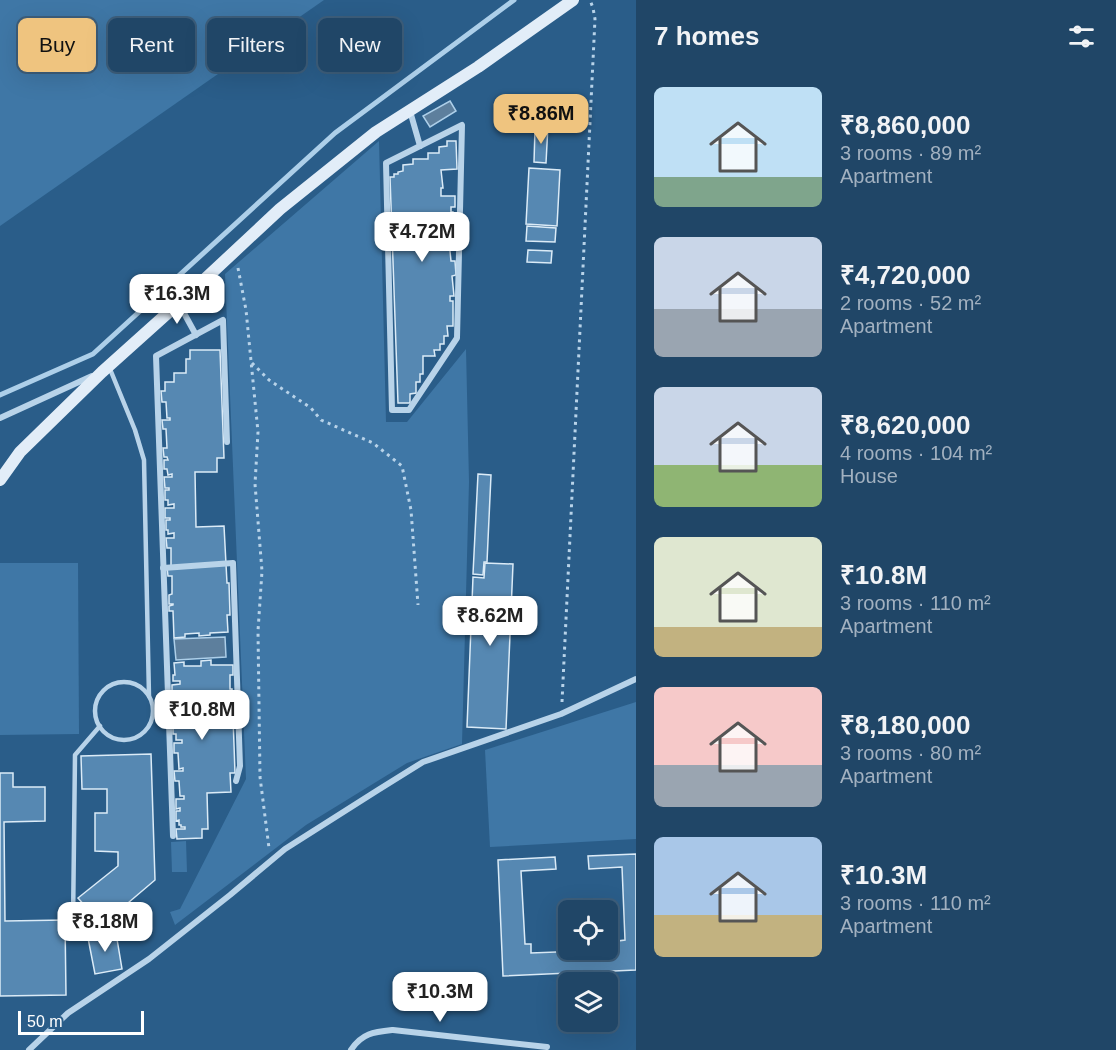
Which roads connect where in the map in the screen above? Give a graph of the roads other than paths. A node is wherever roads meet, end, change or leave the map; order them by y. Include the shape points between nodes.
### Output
1 (573, 0) edge
2 (410, 110) junction
3 (420, 146) junction
4 (179, 303) junction
5 (196, 335) junction
6 (106, 369) junction
7 (0, 418) edge
8 (227, 442) dead end
9 (0, 480) edge
10 (163, 568) junction
11 (636, 679) edge
12 (149, 696) junction
13 (100, 726) junction
14 (236, 782) dead end
15 (172, 836) dead end
16 (73, 924) dead end
17 (547, 1047) dead end
18 (29, 1050) edge
19 (351, 1050) edge

1 - 2 street
2 - 3 street
2 - 4 street via 376,132 280,209
3 - 3 street via 462,125 458,338 409,410 392,410 386,163
4 - 5 street
4 - 6 street
5 - 8 street via 223,320
5 - 10 street via 156,356
6 - 7 street
6 - 9 street via 20,452
6 - 12 lane via 135,430 144,460
10 - 14 street via 233,563 240,766
10 - 15 street
11 - 18 street via 561,714 423,762 285,849 149,959 68,1013
12 - 13 lane via 152,718 143,733 119,739
12 - 13 lane via 135,684 111,685 96,704
13 - 16 lane via 75,755
17 - 19 street via 393,1030 374,1032 356,1041

